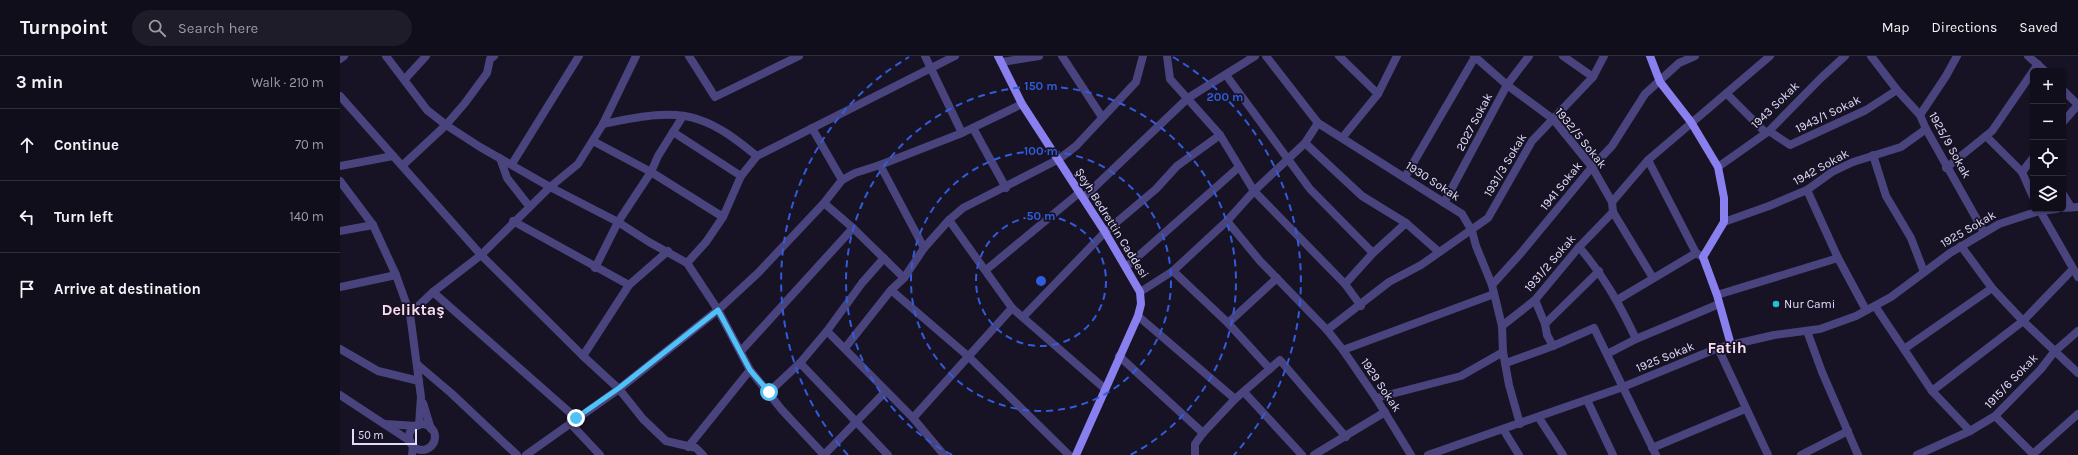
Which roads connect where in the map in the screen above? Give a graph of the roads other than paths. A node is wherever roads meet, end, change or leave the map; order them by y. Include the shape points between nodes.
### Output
1 (344, 56) edge
2 (386, 56) edge
3 (426, 56) edge
4 (579, 56) edge
5 (636, 56) edge
6 (799, 56) edge
7 (925, 56) edge
8 (955, 56) edge
9 (1039, 56) edge
10 (1062, 56) edge
11 (1143, 56) edge
12 (1167, 56) edge
13 (1255, 56) edge
14 (1266, 56) edge
15 (1339, 56) edge
16 (1396, 56) edge
17 (1475, 56) edge
18 (1530, 56) edge
19 (1563, 56) edge
20 (1604, 56) edge
21 (1650, 56) edge
22 (1695, 56) edge
23 (1770, 56) edge
24 (1845, 56) edge
25 (1871, 56) edge
26 (1957, 56) edge
27 (2028, 56) edge
28 (490, 57) edge
29 (692, 57) edge
30 (340, 58) edge
31 (1000, 59) edge
32 (2038, 64) junction
33 (930, 68) junction
34 (2042, 68) edge
35 (1226, 75) junction
36 (1592, 77) junction
37 (405, 79) junction
38 (1660, 82) junction
39 (1507, 85) junction
40 (1897, 90) junction
41 (2066, 93) edge
42 (1378, 94) junction
43 (1727, 94) junction
44 (340, 96) edge
45 (1188, 98) junction
46 (1022, 104) junction
47 (2078, 105) edge
48 (1920, 114) junction
49 (683, 116) junction
50 (1102, 117) junction
51 (1553, 119) junction
52 (2066, 119) edge
53 (1691, 122) junction
54 (1318, 123) junction
55 (603, 124) junction
56 (446, 125) junction
57 (812, 128) junction
58 (973, 128) junction
59 (1926, 129) junction
60 (673, 132) junction
61 (1768, 132) junction
62 (962, 133) junction
63 (1220, 135) junction
64 (1986, 136) junction
65 (1342, 138) junction
66 (593, 141) junction
67 (1305, 143) junction
68 (1873, 155) junction
69 (393, 156) junction
70 (757, 156) junction
71 (500, 158) junction
72 (1289, 158) junction
73 (1059, 159) junction
74 (1648, 160) junction
75 (2030, 162) edge
76 (512, 164) junction
77 (403, 165) junction
78 (880, 165) junction
79 (340, 166) edge
80 (1239, 167) junction
81 (1592, 167) junction
82 (1718, 167) junction
83 (1947, 167) junction
84 (651, 172) junction
85 (2022, 172) junction
86 (741, 176) junction
87 (1405, 177) junction
88 (842, 180) junction
89 (340, 181) edge
90 (550, 187) junction
91 (1006, 188) junction
92 (1807, 190) junction
93 (2030, 190) edge
94 (1254, 191) junction
95 (1081, 196) junction
96 (1612, 202) junction
97 (824, 203) junction
98 (1444, 203) junction
99 (529, 206) junction
100 (1613, 212) junction
101 (2033, 212) edge
102 (2040, 212) edge
103 (722, 217) junction
104 (950, 220) junction
105 (513, 221) junction
106 (1227, 221) junction
107 (618, 222) junction
108 (1724, 222) junction
109 (1406, 224) junction
110 (373, 225) junction
111 (853, 228) junction
112 (1472, 231) junction
113 (340, 232) edge
114 (1105, 232) junction
115 (1984, 232) junction
116 (1961, 246) junction
117 (1580, 247) junction
118 (924, 248) junction
119 (668, 252) junction
120 (1439, 252) junction
121 (1373, 253) junction
122 (481, 255) junction
123 (1699, 255) junction
124 (884, 258) junction
125 (1838, 258) junction
126 (688, 263) junction
127 (1126, 267) junction
128 (595, 268) junction
129 (2073, 269) junction
130 (986, 270) junction
131 (1173, 271) junction
132 (1599, 271) junction
133 (1924, 272) junction
134 (396, 275) junction
135 (2078, 277) edge
136 (904, 278) junction
137 (1277, 278) junction
138 (1653, 278) junction
139 (1345, 284) junction
140 (1492, 285) junction
141 (629, 286) junction
142 (340, 287) edge
143 (1992, 288) junction
144 (891, 290) junction
145 (433, 292) junction
146 (1140, 292) junction
147 (1494, 294) junction
148 (1535, 300) junction
149 (1617, 300) junction
150 (1718, 300) junction
151 (1361, 306) junction
152 (1875, 306) junction
153 (1012, 308) junction
154 (718, 310) junction
155 (1866, 310) junction
156 (410, 314) junction
157 (1138, 316) junction
158 (1022, 317) junction
159 (2023, 321) junction
160 (1228, 323) junction
161 (1545, 324) junction
162 (1502, 326) junction
163 (1327, 330) junction
164 (827, 331) junction
165 (1807, 331) junction
166 (2078, 331) edge
167 (1636, 339) junction
168 (1731, 345) junction
169 (1553, 346) junction
170 (845, 348) junction
171 (1718, 348) junction
172 (340, 349) edge
173 (1904, 349) junction
174 (1343, 350) junction
175 (741, 351) junction
176 (1503, 352) junction
177 (2054, 352) junction
178 (1607, 354) junction
179 (583, 356) junction
180 (1119, 356) junction
181 (969, 357) junction
182 (800, 363) junction
183 (1506, 363) junction
184 (418, 365) junction
185 (1270, 369) junction
186 (750, 370) junction
187 (2078, 373) edge
188 (419, 381) junction
189 (1623, 387) junction
190 (619, 388) junction
191 (1104, 388) junction
192 (1932, 390) junction
193 (886, 391) junction
194 (769, 392) junction
195 (1244, 392) junction
196 (340, 395) edge
197 (421, 396) junction
198 (1376, 398) junction
199 (1235, 399) junction
200 (1587, 400) junction
201 (1745, 409) junction
202 (1385, 412) junction
203 (2078, 414) edge
204 (1995, 416) junction
205 (913, 418) junction
206 (1539, 418) junction
207 (573, 420) junction
208 (857, 420) junction
209 (382, 424) junction
210 (1520, 424) junction
211 (418, 425) junction
212 (431, 428) junction
213 (1503, 429) junction
214 (1848, 431) junction
215 (1970, 431) junction
216 (1203, 433) junction
217 (1346, 437) junction
218 (433, 444) junction
219 (414, 449) edge
220 (692, 450) edge
221 (1654, 452) edge
222 (1810, 453) edge
223 (2034, 454) edge
224 (434, 455) edge
225 (518, 455) edge
226 (526, 455) edge
227 (600, 455) edge
228 (703, 455) edge
229 (824, 455) edge
230 (888, 455) edge
231 (944, 455) edge
232 (1069, 455) edge
233 (1076, 455) edge
234 (1194, 455) edge
235 (1302, 455) edge
236 (1314, 455) edge
237 (1411, 455) edge
238 (1428, 455) edge
239 (1519, 455) edge
240 (1563, 455) edge
241 (1613, 455) edge
242 (1768, 455) edge
243 (1801, 455) edge
244 (1858, 455) edge
245 (1917, 455) edge

1 - 30 street
2 - 37 street
3 - 37 street
4 - 76 street
5 - 55 street
6 - 29 street via 714,97
7 - 33 street
8 - 33 street
9 - 31 street
10 - 50 street
11 - 50 street via 1136,82
12 - 45 street via 1170,79
13 - 35 street
14 - 54 street, 1930 Sokak
15 - 42 street
16 - 42 street
17 - 39 street, 1932/5 Sokak
17 - 87 street
18 - 39 street, 2027 Sokak
19 - 36 street
20 - 36 street, 1931/3 Sokak
21 - 38 main road
22 - 38 street, 1941 Sokak via 1679,63
23 - 43 street
24 - 61 street, 1943 Sokak
25 - 40 street, 1925/9 Sokak
26 - 48 street
27 - 32 street
28 - 56 street via 487,73
31 - 46 main road, Şeyh Bedrettin Caddesi
32 - 34 street
32 - 64 street
33 - 57 street
33 - 62 street
35 - 45 street
35 - 72 street
36 - 51 street, 1931/3 Sokak
37 - 56 street via 428,110
38 - 53 main road
38 - 81 street, 1941 Sokak via 1645,94 1612,146
39 - 51 street, 1932/5 Sokak
39 - 98 street, 2027 Sokak
40 - 48 street, 1925/9 Sokak
40 - 61 street, 1943/1 Sokak via 1866,110 1790,145
41 - 47 street
42 - 65 street
43 - 53 street
43 - 61 street
44 - 69 street
45 - 63 street
45 - 95 street
46 - 58 street
46 - 73 main road, Şeyh Bedrettin Caddesi
47 - 52 street
48 - 59 street, 1925/9 Sokak
49 - 55 street via 632,118
49 - 60 street
49 - 70 street via 700,120 727,133
50 - 73 street via 1076,146
51 - 81 street, 1932/5 Sokak
51 - 112 street, 1931/3 Sokak via 1532,141 1488,218
53 - 74 street
53 - 82 main road
54 - 65 street, 1930 Sokak
54 - 67 street
55 - 66 street
56 - 71 street
56 - 77 street
57 - 70 street
57 - 88 street
58 - 62 street
58 - 91 street
59 - 68 street, 1942 Sokak via 1901,147
59 - 83 street, 1925/9 Sokak
60 - 84 street
60 - 86 street
61 - 82 street, 1943 Sokak
62 - 78 street
63 - 80 street
63 - 114 street via 1177,166 1156,190
64 - 83 street
64 - 85 street
65 - 87 street, 1930 Sokak
66 - 84 street
66 - 90 street via 578,164
67 - 72 street
67 - 109 street via 1362,196
68 - 92 street, 1942 Sokak via 1832,172
68 - 133 street via 1886,196 1911,238
69 - 77 street
69 - 79 street
70 - 86 street
71 - 76 street
71 - 99 street via 507,178
72 - 94 street
72 - 121 street via 1310,189
73 - 91 street
73 - 95 main road, Şeyh Bedrettin Caddesi
74 - 96 street
74 - 123 street
75 - 85 street
76 - 90 street
77 - 122 street
78 - 88 street
78 - 118 street
80 - 94 street
80 - 127 street
81 - 96 street, 1932/5 Sokak
81 - 140 street, 1941 Sokak
82 - 108 main road via 1724,198
83 - 115 street, 1925/9 Sokak
84 - 103 street
84 - 107 street
85 - 93 street
86 - 103 street
87 - 98 street, 1930 Sokak
88 - 97 street
89 - 110 street
90 - 99 street
90 - 107 street
91 - 104 street via 963,208
92 - 108 street, 1942 Sokak
92 - 125 street
94 - 106 street
94 - 139 street
95 - 114 main road, Şeyh Bedrettin Caddesi
95 - 130 street
96 - 100 street, 1932/5 Sokak
97 - 111 street
97 - 154 street via 758,274
98 - 112 street, 1930 Sokak via 1462,214
99 - 105 street
100 - 117 street, 1931/2 Sokak
100 - 138 street, 1932/5 Sokak
101 - 115 street, 1925 Sokak
102 - 129 street
103 - 126 street
104 - 118 street
104 - 130 street
105 - 122 street
105 - 128 street
106 - 131 street
106 - 137 street, 1929 Sokak
107 - 119 street
107 - 128 street
108 - 123 main road
109 - 120 street
109 - 121 street
110 - 113 street
110 - 134 street
111 - 124 street
111 - 175 street
112 - 120 street, 1931/3 Sokak
112 - 140 street, 1930 Sokak
114 - 127 main road, Şeyh Bedrettin Caddesi
114 - 158 street
115 - 116 street, 1925 Sokak
116 - 133 street, 1925 Sokak
116 - 143 street
117 - 132 street
117 - 148 street, 1931/2 Sokak
118 - 136 street
119 - 126 street
119 - 141 street
120 - 151 street, 1931/3 Sokak via 1390,282
121 - 139 street
122 - 145 street
122 - 179 street
123 - 138 street
123 - 150 main road
124 - 136 street
124 - 164 street
125 - 150 street
125 - 155 street
126 - 154 street
127 - 146 main road, Şeyh Bedrettin Caddesi
128 - 141 street
129 - 135 street
129 - 159 street
130 - 153 street
131 - 146 street
131 - 160 street
132 - 149 street
132 - 161 street
133 - 152 street, 1925 Sokak
134 - 142 street
134 - 156 street
136 - 144 street
137 - 160 street
137 - 163 street, 1929 Sokak
138 - 149 street
139 - 151 street
140 - 147 street, 1930 Sokak
141 - 179 street
143 - 159 street
143 - 173 street
144 - 170 street
144 - 181 street
145 - 156 street
145 - 207 street
146 - 157 main road, Şeyh Bedrettin Caddesi
147 - 162 street, 1930 Sokak
147 - 174 street
148 - 161 street
148 - 162 street, 1931/2 Sokak
149 - 167 street
150 - 167 street
150 - 168 main road
151 - 163 street, 1931/3 Sokak
152 - 155 street, 1925 Sokak
152 - 173 street
153 - 158 street
153 - 181 street
154 - 175 street
154 - 190 street
155 - 165 street, 1925 Sokak via 1820,329
156 - 184 street
157 - 180 main road, Şeyh Bedrettin Caddesi
157 - 199 street
158 - 191 street
159 - 177 street
159 - 192 street
160 - 185 street
161 - 169 street
162 - 176 street, 1930 Sokak
163 - 174 street, 1929 Sokak
164 - 170 street
164 - 182 street
165 - 168 street, 1925 Sokak via 1774,335
165 - 214 street
166 - 177 street, 1915/6 Sokak
167 - 178 street
168 - 171 street, 1925 Sokak
169 - 178 street via 1594,328
169 - 183 street
170 - 193 street
171 - 189 street, 1925 Sokak
171 - 201 street
172 - 188 street via 378,372
173 - 192 street
174 - 198 street, 1929 Sokak
175 - 186 street
176 - 183 street, 1930 Sokak
176 - 198 street via 1462,376
177 - 187 street
177 - 204 street, 1915/6 Sokak
178 - 189 street
179 - 190 street
180 - 191 main road, Şeyh Bedrettin Caddesi
180 - 216 street
181 - 205 street
181 - 232 street
182 - 194 street
182 - 208 street
183 - 210 street, 1930 Sokak
184 - 188 street
184 - 225 street
185 - 195 street
185 - 217 street via 1280,360
186 - 194 street
186 - 220 street
188 - 197 street
189 - 200 street, 1925 Sokak
189 - 221 street
190 - 207 street
190 - 220 street via 643,419 666,441
191 - 233 main road, Şeyh Bedrettin Caddesi
192 - 215 street
193 - 205 street
193 - 208 street
194 - 229 street via 782,410
195 - 199 street
195 - 235 street
196 - 209 street
197 - 211 street
197 - 212 street
198 - 202 street, 1929 Sokak
199 - 216 street
200 - 206 street, 1925 Sokak
200 - 241 street
201 - 221 street
201 - 242 street
202 - 217 street
202 - 237 street, 1929 Sokak
203 - 223 street
204 - 215 street, 1915/6 Sokak
204 - 223 street
205 - 231 street
206 - 210 street, 1925 Sokak
206 - 240 street
207 - 226 street
207 - 227 street
208 - 229 street
208 - 230 street
209 - 211 street
209 - 219 street
210 - 213 street, 1925 Sokak
211 - 212 street
211 - 219 street via 410,434
212 - 218 street via 435,436
213 - 238 street, 1925 Sokak
213 - 239 street
214 - 222 street
214 - 244 street
215 - 245 street, 1915/6 Sokak
216 - 234 street via 1195,444
217 - 236 street
218 - 219 street via 427,449
218 - 224 street
220 - 228 street
222 - 243 street

